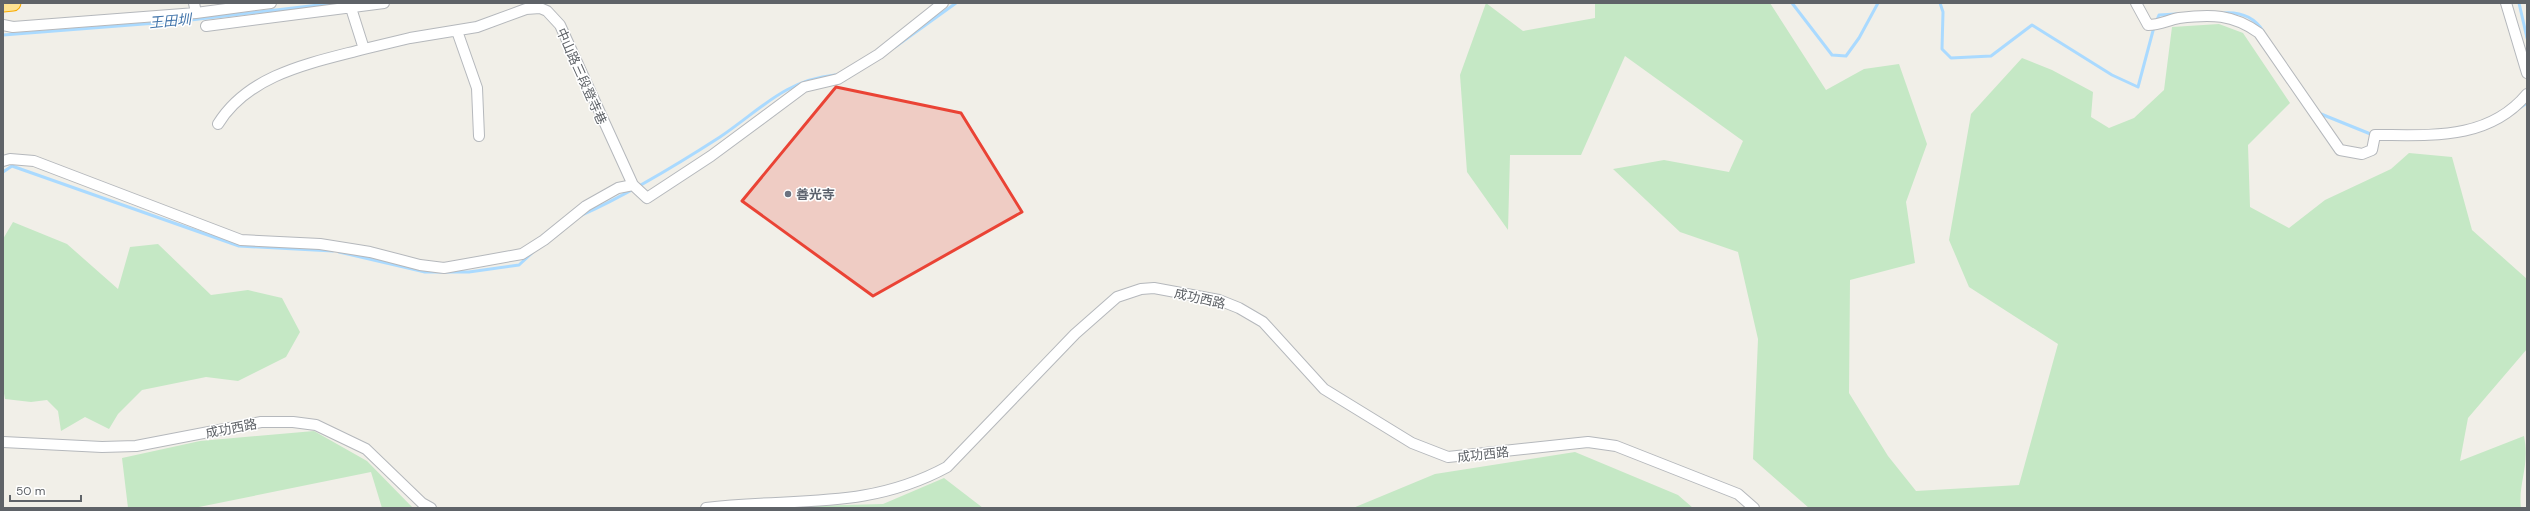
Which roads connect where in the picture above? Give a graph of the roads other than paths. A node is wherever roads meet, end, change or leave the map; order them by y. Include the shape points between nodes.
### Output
1 (13, 3) edge
2 (271, 3) edge
3 (384, 3) edge
4 (943, 3) edge
5 (2136, 3) edge
6 (2506, 3) edge
7 (3, 4) edge
8 (348, 6) edge
9 (195, 8) edge
10 (3, 25) edge
11 (206, 26) dead end
12 (457, 31) junction
13 (364, 49) junction
14 (2527, 73) edge
15 (2527, 94) edge
16 (218, 124) dead end
17 (479, 136) dead end
18 (3, 161) edge
19 (635, 188) junction
20 (3, 442) edge
21 (431, 508) edge
22 (706, 508) edge
23 (1754, 508) edge

1 - 7 highway
2 - 9 street
3 - 8 street
4 - 19 street via 879,54 838,79 804,86 711,156 647,198
5 - 15 street via 2148,25 2177,18 2223,16 2243,21 2259,33 2340,150 2362,154 2372,150 2375,135 2450,135 2491,122 2517,106
6 - 14 street
8 - 11 street
8 - 13 street
9 - 10 street via 13,27
12 - 13 street, 中山路三段登寺巷 via 410,38
12 - 17 street via 478,88
12 - 19 street, 中山路三段登寺巷 via 477,27 526,9 540,8 554,17
13 - 16 street, 中山路三段登寺巷 via 302,65 269,79 228,107
18 - 19 street via 34,161 241,240 320,244 444,268 522,254 586,206 618,188
20 - 21 street, 成功西路 via 102,447 136,446 261,422 316,425 366,449 422,503
22 - 23 street, 成功西路 via 821,504 894,492 923,481 947,467 1075,334 1116,297 1141,289 1154,288 1219,300 1239,308 1263,322 1324,389 1412,443 1448,457 1588,442 1616,446 1738,494

